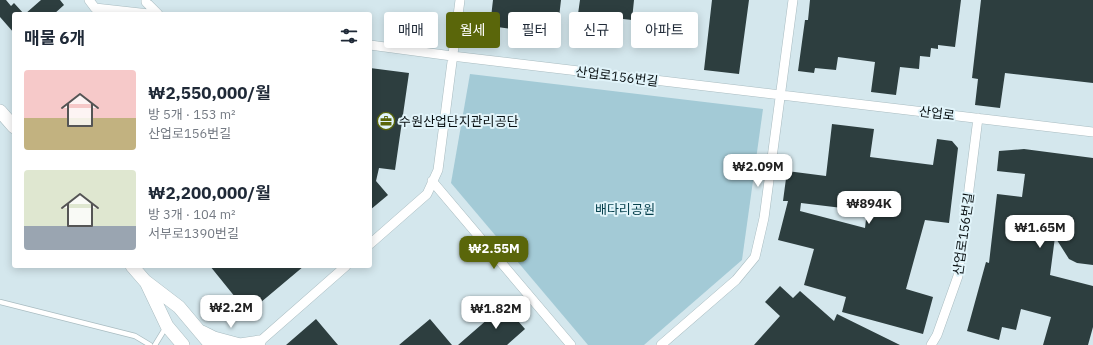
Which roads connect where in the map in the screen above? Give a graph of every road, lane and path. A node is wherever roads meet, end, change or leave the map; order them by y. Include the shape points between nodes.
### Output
1 (89, 0) edge
2 (146, 0) edge
3 (460, 0) edge
4 (793, 0) edge
5 (131, 12) edge
6 (156, 12) edge
7 (372, 45) edge
8 (452, 56) junction
9 (781, 95) junction
10 (0, 111) edge
11 (978, 118) junction
12 (12, 125) edge
13 (1093, 132) edge
14 (432, 182) junction
15 (372, 242) edge
16 (134, 268) edge
17 (344, 268) edge
18 (145, 281) junction
19 (0, 302) edge
20 (166, 326) junction
21 (200, 331) junction
22 (258, 344) edge
23 (150, 345) edge
24 (155, 345) edge
25 (183, 345) edge
26 (211, 345) edge
27 (571, 345) edge
28 (661, 345) edge
29 (931, 345) edge

1 - 5 street via 95,8
2 - 6 street
3 - 8 street
4 - 9 street
7 - 8 street, 산업로156번길
8 - 9 street, 산업로156번길
8 - 14 street via 438,170
9 - 11 street, 산업로
9 - 28 street via 764,218 755,258 736,280
10 - 12 street
11 - 13 street, 산업로
11 - 29 street, 산업로156번길 via 958,276
14 - 15 street via 427,194
14 - 27 street
16 - 18 street
17 - 22 street
18 - 20 street
18 - 21 street via 179,307
19 - 23 lane via 135,336
20 - 24 lane
20 - 25 street
21 - 22 street via 240,345
21 - 26 street

